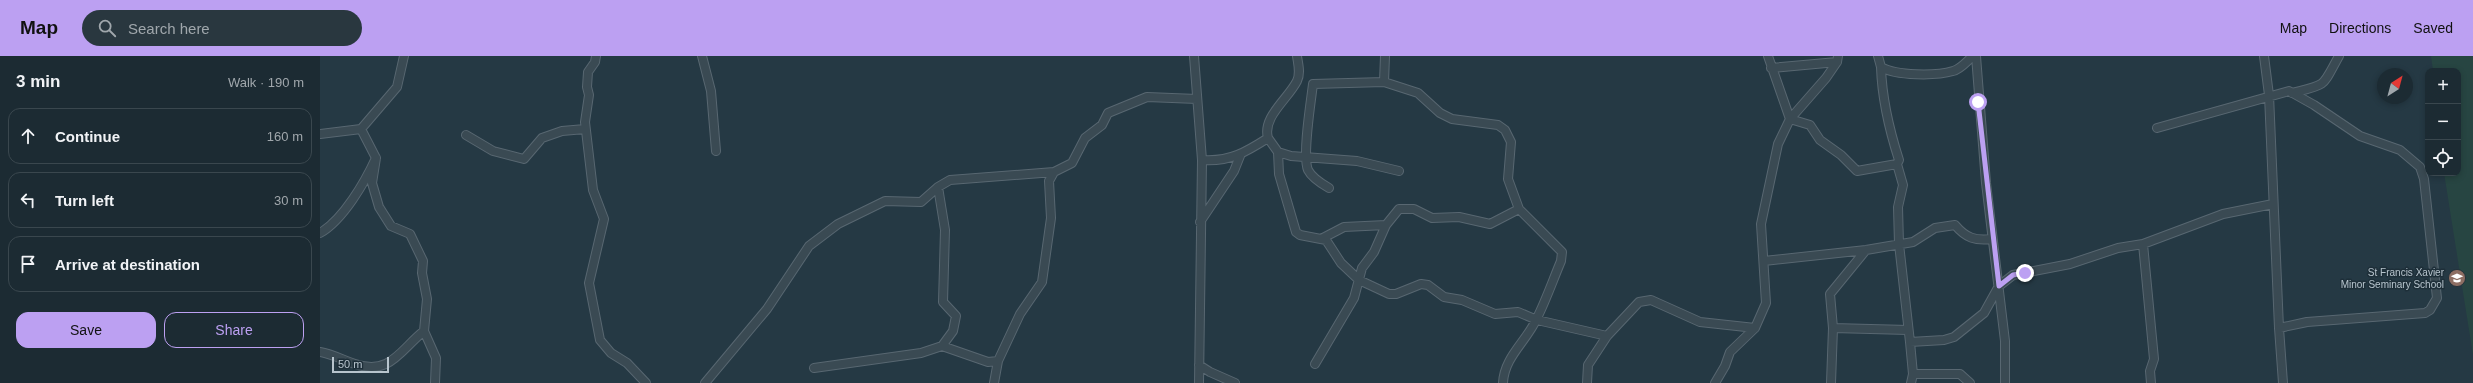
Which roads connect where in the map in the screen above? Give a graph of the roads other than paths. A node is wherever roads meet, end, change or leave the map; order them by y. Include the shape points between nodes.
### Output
1 (404, 56) edge
2 (596, 56) edge
3 (702, 56) edge
4 (1194, 56) edge
5 (1297, 56) edge
6 (1385, 56) edge
7 (1768, 56) edge
8 (1878, 56) edge
9 (1974, 56) edge
10 (2264, 56) edge
11 (2339, 56) edge
12 (1837, 59) edge
13 (1881, 67) junction
14 (1771, 68) junction
15 (1298, 80) junction
16 (1384, 82) junction
17 (1313, 84) junction
18 (2292, 93) junction
19 (2269, 95) junction
20 (1197, 99) junction
21 (1790, 120) junction
22 (2157, 128) dead end
23 (361, 129) junction
24 (585, 129) junction
25 (320, 134) edge
26 (466, 135) dead end
27 (1268, 138) junction
28 (716, 151) dead end
29 (1278, 152) junction
30 (1240, 156) junction
31 (1307, 157) junction
32 (376, 158) junction
33 (1202, 160) junction
34 (1897, 164) junction
35 (1399, 171) dead end
36 (1054, 172) junction
37 (938, 187) junction
38 (1329, 188) dead end
39 (2273, 204) junction
40 (1519, 209) junction
41 (1200, 222) junction
42 (1386, 225) junction
43 (320, 233) edge
44 (1321, 239) junction
45 (1992, 239) junction
46 (1899, 244) junction
47 (2143, 244) junction
48 (1866, 250) junction
49 (1764, 261) junction
50 (1359, 280) junction
51 (1999, 286) junction
52 (1537, 320) junction
53 (1755, 328) junction
54 (1833, 328) junction
55 (2279, 328) junction
56 (424, 330) junction
57 (1908, 330) junction
58 (1607, 336) junction
59 (1910, 342) junction
60 (942, 346) junction
61 (320, 352) edge
62 (998, 361) junction
63 (1315, 364) dead end
64 (1199, 365) junction
65 (814, 368) dead end
66 (1913, 374) junction
67 (435, 383) edge
68 (646, 383) edge
69 (706, 383) edge
70 (994, 383) edge
71 (1199, 383) edge
72 (1235, 383) edge
73 (1503, 383) edge
74 (1587, 383) edge
75 (1715, 383) edge
76 (1831, 383) edge
77 (1911, 383) edge
78 (1970, 383) edge
79 (2005, 383) edge
80 (2151, 383) edge
81 (2283, 383) edge

1 - 23 street via 397,87
2 - 24 street via 588,72 589,95
3 - 28 street via 710,91
4 - 20 street
5 - 15 street
6 - 16 street
7 - 14 street
8 - 13 street
9 - 13 street via 1952,72 1891,73
9 - 45 street
10 - 19 street
11 - 18 street via 2330,76 2320,86
12 - 14 street
12 - 21 street
13 - 34 street via 1886,116 1899,160
14 - 21 street
15 - 17 street
15 - 27 street via 1269,122 1266,131
16 - 17 street
16 - 40 street via 1418,93 1440,113 1452,119 1498,125 1505,130 1511,142 1508,179
17 - 31 street
18 - 19 street
18 - 55 street via 2360,136 2400,150 2420,167 2424,178 2437,298 2430,310 2425,313 2307,322
19 - 22 street via 2240,106
19 - 39 street
20 - 33 street
20 - 36 street via 1147,97 1108,113 1102,125 1085,138 1072,163
21 - 34 street via 1810,125 1820,140 1857,170
21 - 49 street via 1778,144 1761,224
23 - 25 street
23 - 32 street
24 - 26 street via 562,131 542,138 524,159 493,151
24 - 68 street via 593,190 604,219 590,283 600,340
27 - 29 street
27 - 30 street
29 - 31 street
29 - 44 street via 1280,174 1296,232 1300,236
30 - 33 street via 1216,161
30 - 41 street via 1234,171
31 - 35 street via 1357,161
31 - 38 street via 1308,170 1316,180
32 - 43 street via 367,177 336,221
32 - 56 street via 372,183 379,207 391,226 410,234 423,261 422,273 427,299
33 - 41 street
34 - 46 street via 1903,185 1898,207
36 - 37 street via 963,178 950,180
36 - 62 street via 1049,181 1051,218 1042,282 1020,314
37 - 60 street via 945,230 943,302 956,316 953,331
37 - 69 street via 921,202 885,201 838,224 809,246 767,309
39 - 47 street via 2223,214
39 - 55 street
40 - 42 street via 1490,224 1459,217 1432,218 1407,208 1399,209
40 - 52 street via 1562,252
41 - 64 street
42 - 44 street via 1344,227
42 - 50 street
44 - 50 street via 1331,244 1341,263
45 - 46 street via 1980,241 1964,236 1955,225 1935,228 1913,242
45 - 51 street
46 - 48 street
46 - 57 street
47 - 51 street via 2118,248 2070,264 2013,275
47 - 80 street via 2154,359 2150,371
48 - 49 street
48 - 54 street via 1830,294
49 - 53 street via 1766,303
50 - 52 street via 1389,294 1396,294 1421,284 1428,285 1444,297 1462,300 1488,312 1518,312
50 - 63 street via 1354,298
51 - 59 street via 1984,313 1954,337
51 - 79 street via 2005,341
52 - 58 street
52 - 73 street via 1509,360 1503,372
53 - 58 street via 1700,322 1651,300 1639,302
53 - 75 street via 1730,352
54 - 57 street
54 - 76 street
55 - 81 street
56 - 61 street via 408,347 377,369
56 - 67 street via 436,358
57 - 59 street
58 - 74 street via 1588,365
59 - 66 street
60 - 62 street via 988,362
60 - 65 street via 921,353
62 - 70 street
64 - 71 street
64 - 72 street
66 - 77 street
66 - 78 street via 1960,374

